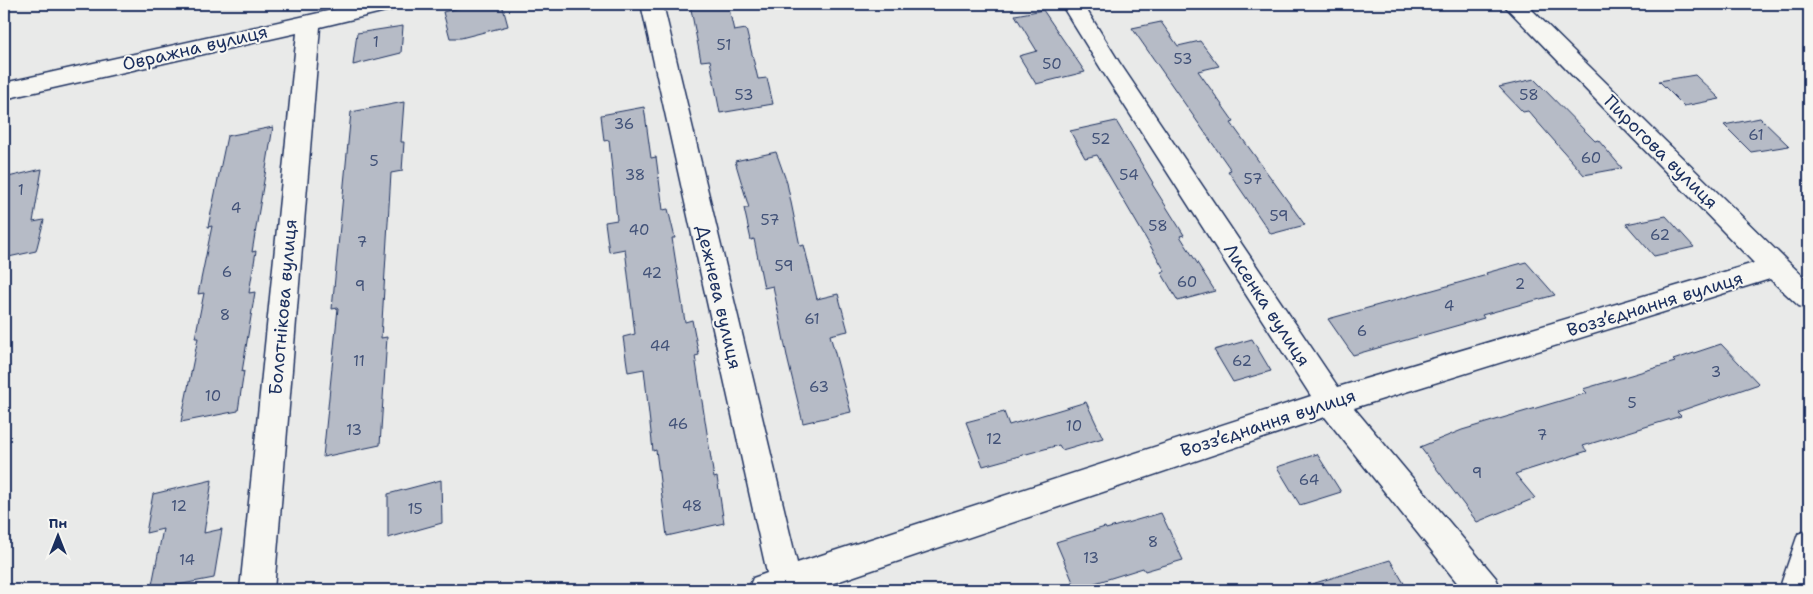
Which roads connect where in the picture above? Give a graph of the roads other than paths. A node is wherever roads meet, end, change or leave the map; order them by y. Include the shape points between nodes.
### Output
1 (386, 4) edge
2 (652, 4) edge
3 (1072, 4) edge
4 (1514, 4) edge
5 (309, 23) junction
6 (4, 91) edge
7 (1775, 267) junction
8 (1809, 298) edge
9 (1331, 402) junction
10 (1809, 545) edge
11 (779, 588) edge
12 (257, 590) edge
13 (1484, 590) edge
14 (1796, 590) edge

1 - 5 street, Овражна вулиця
2 - 11 street, Дежнева вулиця
3 - 9 street, Лисенка вулиця
4 - 7 street, Пирогова вулиця
5 - 6 street, Овражна вулиця
5 - 12 street, Болотнікова вулиця
7 - 8 street, Пирогова вулиця
7 - 9 street, Возз’єднання вулиця
9 - 11 street, Возз’єднання вулиця
9 - 13 street, Лисенка вулиця
10 - 14 street

